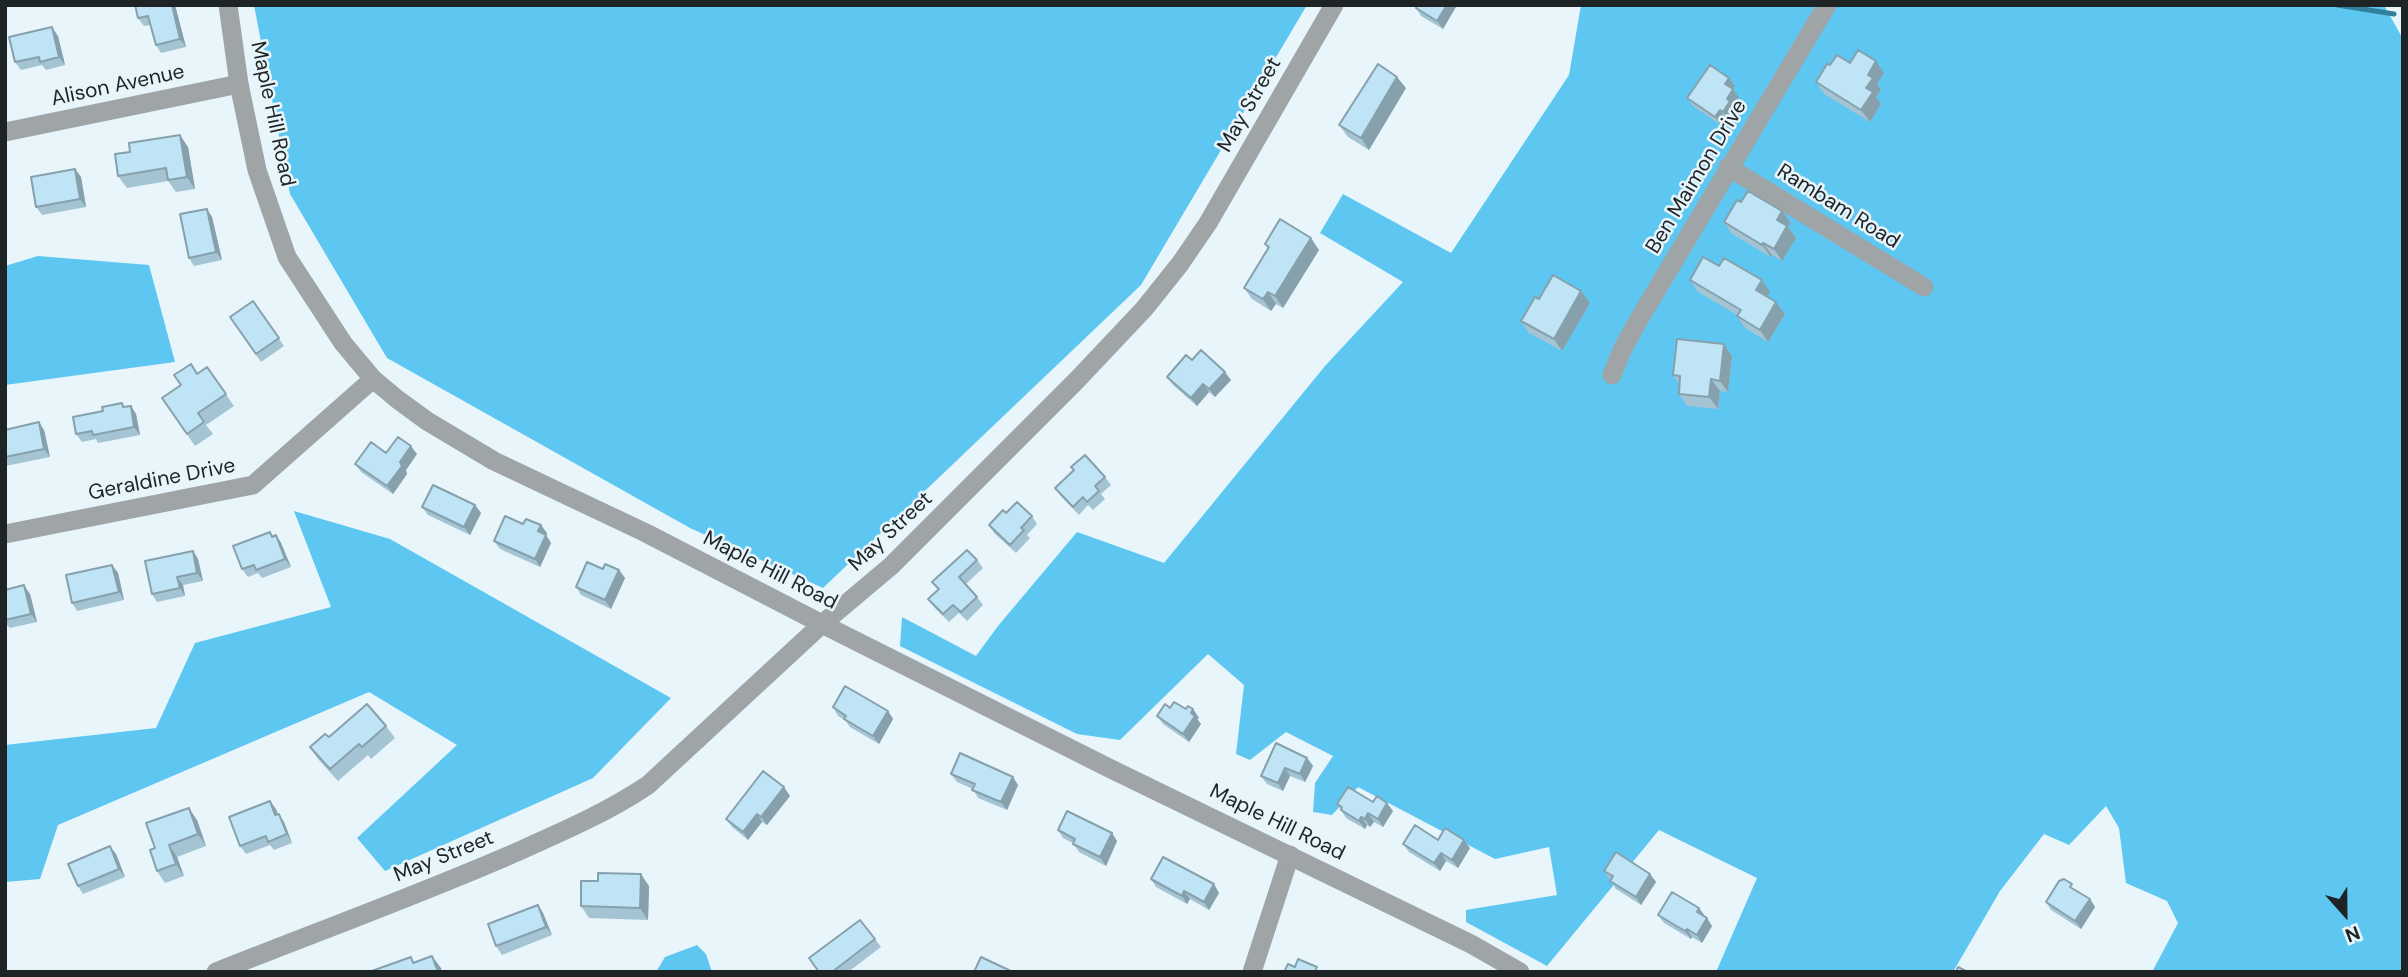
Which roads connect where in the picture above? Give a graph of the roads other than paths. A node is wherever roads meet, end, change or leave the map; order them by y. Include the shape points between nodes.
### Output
1 (228, 5) edge
2 (1334, 5) edge
3 (1826, 5) edge
4 (239, 84) junction
5 (5, 132) edge
6 (1728, 167) junction
7 (1924, 287) dead end
8 (1612, 375) dead end
9 (373, 379) junction
10 (5, 534) edge
11 (822, 624) junction
12 (1290, 855) junction
13 (216, 972) edge
14 (1252, 972) edge
15 (1520, 972) edge

1 - 4 street, Maple Hill Road
2 - 11 street, May Street via 1208,223 1144,309 953,506
3 - 6 street, Ben Maimon Drive
4 - 5 street, Alison Avenue
4 - 9 street, Maple Hill Road via 257,170 287,257 319,309
6 - 7 street, Rambam Road
6 - 8 street, Ben Maimon Drive via 1624,346
9 - 10 street, Geraldine Drive via 253,485
9 - 11 street, Maple Hill Road via 427,421 494,461
11 - 12 street, Maple Hill Road
11 - 13 street, May Street via 630,797 466,874
12 - 14 street
12 - 15 street, Maple Hill Road

